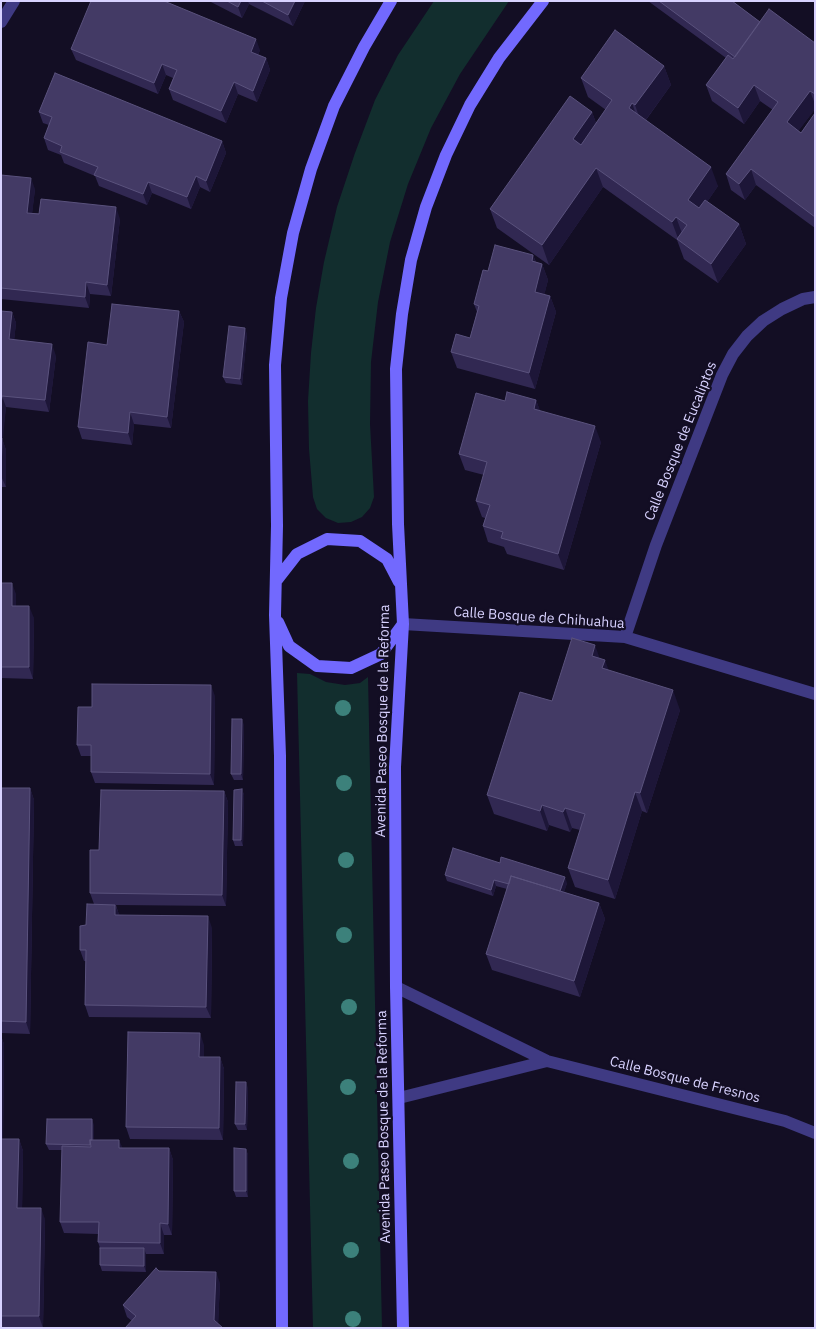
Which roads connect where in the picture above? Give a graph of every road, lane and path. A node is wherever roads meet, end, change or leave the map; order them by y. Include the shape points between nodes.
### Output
1 (14, 1) edge
2 (391, 1) edge
3 (543, 1) edge
4 (1, 22) edge
5 (815, 296) edge
6 (276, 581) junction
7 (401, 586) junction
8 (275, 615) junction
9 (403, 624) junction
10 (625, 637) junction
11 (815, 694) edge
12 (396, 987) junction
13 (547, 1061) junction
14 (399, 1098) junction
15 (815, 1133) edge
16 (282, 1328) edge
17 (403, 1328) edge

1 - 4 street
2 - 6 main road via 334,106 311,169 293,233 281,298 275,365
3 - 7 main road, Avenida Paseo Bosque de la Reforma via 499,58 470,105 426,206 411,260 396,369
5 - 10 street, Calle Bosque de Eucaliptos via 782,309 763,321 733,354 656,545
6 - 7 main road via 297,554 326,539 360,541 387,559
6 - 8 main road
7 - 9 main road, Avenida Paseo Bosque de la Reforma
8 - 9 main road via 289,646 317,666 351,668 381,654
8 - 16 main road via 280,756
9 - 10 street, Calle Bosque de Chihuahua
9 - 12 main road, Avenida Paseo Bosque de la Reforma via 395,767
10 - 11 street, Calle Bosque de Chihuahua
12 - 13 street, Calle Bosque de Fresnos
12 - 14 main road, Avenida Paseo Bosque de la Reforma
13 - 14 street, Calle Bosque de Fresnos
13 - 15 street, Calle Bosque de Fresnos via 785,1121
14 - 17 main road, Avenida Paseo Bosque de la Reforma

